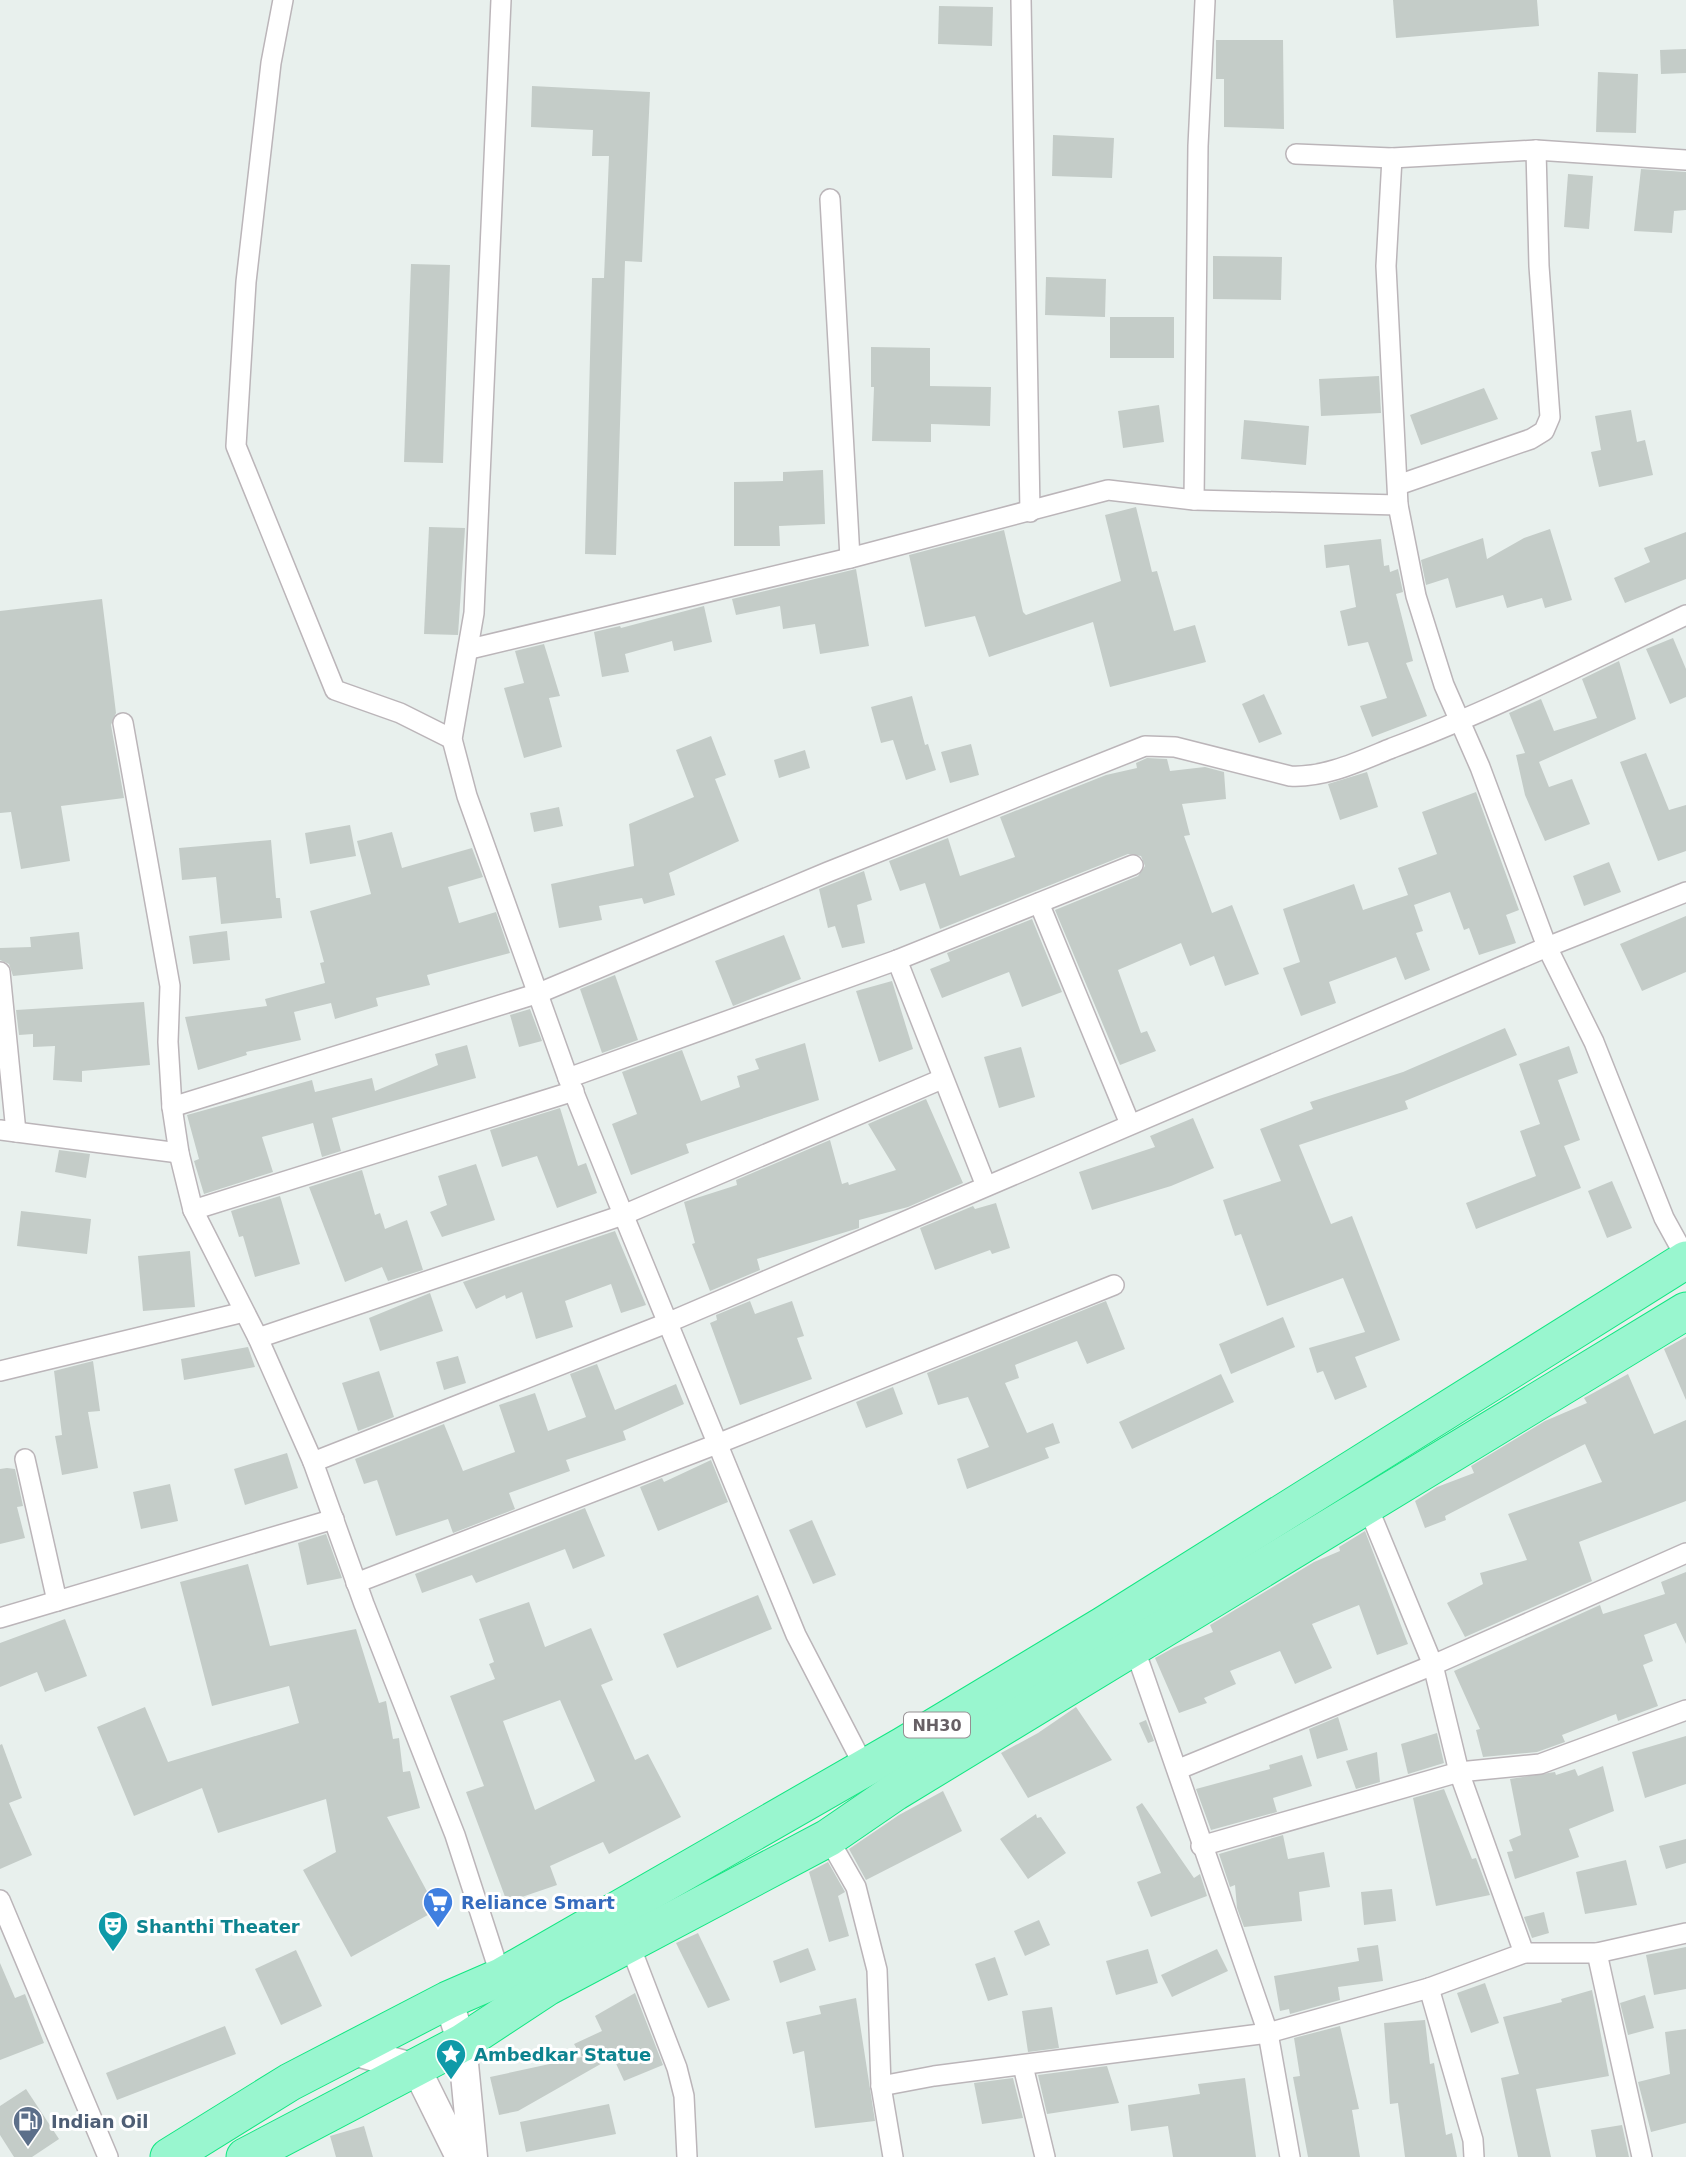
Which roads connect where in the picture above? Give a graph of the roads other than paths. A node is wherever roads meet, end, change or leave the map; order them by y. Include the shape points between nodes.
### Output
1 (283, 0) edge
2 (501, 0) edge
3 (1021, 0) edge
4 (1196, 0) edge
5 (1222, 0) edge
6 (1205, 1) edge
7 (1536, 150) junction
8 (1296, 154) dead end
9 (1392, 158) junction
10 (1686, 160) edge
11 (830, 200) dead end
12 (1398, 485) junction
13 (1194, 500) junction
14 (1398, 505) junction
15 (1030, 512) junction
16 (850, 558) junction
17 (1686, 615) edge
18 (470, 649) junction
19 (1461, 722) junction
20 (123, 723) dead end
21 (452, 739) junction
22 (1133, 865) dead end
23 (1686, 892) edge
24 (1039, 903) junction
25 (1547, 947) junction
26 (897, 960) junction
27 (0, 972) edge
28 (539, 993) junction
29 (942, 1079) junction
30 (571, 1084) junction
31 (172, 1107) junction
32 (1130, 1124) junction
33 (8, 1131) edge
34 (179, 1153) junction
35 (986, 1186) junction
36 (193, 1210) junction
37 (623, 1215) junction
38 (1686, 1259) edge
39 (1114, 1285) dead end
40 (1686, 1311) edge
41 (244, 1312) junction
42 (667, 1323) junction
43 (258, 1338) junction
44 (0, 1371) edge
45 (717, 1444) junction
46 (25, 1459) dead end
47 (313, 1462) junction
48 (1367, 1505) junction
49 (334, 1519) junction
50 (1686, 1553) edge
51 (356, 1583) junction
52 (57, 1601) junction
53 (0, 1618) edge
54 (1134, 1647) junction
55 (1433, 1665) junction
56 (1686, 1710) edge
57 (865, 1768) junction
58 (1179, 1769) junction
59 (1459, 1772) junction
60 (828, 1838) junction
61 (1201, 1846) junction
62 (0, 1900) edge
63 (1686, 1933) edge
64 (629, 1943) junction
65 (1597, 1953) junction
66 (1524, 1954) junction
67 (501, 1977) junction
68 (1429, 1988) junction
69 (447, 2000) junction
70 (1268, 2034) junction
71 (462, 2043) junction
72 (349, 2050) junction
73 (1023, 2066) junction
74 (416, 2068) junction
75 (881, 2086) junction
76 (108, 2157) edge
77 (169, 2157) edge
78 (245, 2157) edge
79 (460, 2157) edge
80 (473, 2157) edge
81 (687, 2157) edge
82 (893, 2157) edge
83 (1045, 2157) edge
84 (1290, 2157) edge
85 (1474, 2157) edge
86 (1642, 2157) edge

1 - 21 street via 271,63 246,282 236,446 335,690 400,713
2 - 18 street
3 - 15 street
4 - 6 street
5 - 6 street
6 - 13 street via 1198,146
7 - 9 street
7 - 10 street
7 - 12 street via 1550,417 1544,431 1531,439
8 - 9 street
9 - 12 street via 1386,266
11 - 16 street
12 - 14 street
13 - 14 street
13 - 15 street via 1108,491
14 - 19 street via 1429,645
15 - 16 street
16 - 18 street
17 - 19 street
18 - 21 street
19 - 25 street
19 - 28 street via 1306,777 1175,747 1145,746
20 - 31 street via 170,986
21 - 28 street via 467,796
22 - 24 street
23 - 25 street
24 - 26 street
24 - 32 street
25 - 32 street
25 - 38 street via 1594,1042 1664,1218
26 - 29 street
26 - 30 street
27 - 33 street
28 - 30 street
28 - 31 street
29 - 35 street
29 - 37 street
30 - 36 street
30 - 37 street
31 - 34 street
32 - 35 street
33 - 34 street
34 - 36 street
35 - 42 street
36 - 41 street
37 - 42 street
37 - 43 street
38 - 57 highway, NH30 via 1104,1625
39 - 45 street
40 - 48 highway, NH30
41 - 43 street
41 - 44 street
42 - 45 street
42 - 47 street
43 - 47 street
45 - 51 street
45 - 57 street via 796,1635
46 - 52 street
47 - 49 street
48 - 54 highway, NH30
48 - 55 street
49 - 51 street
49 - 52 street
50 - 55 street
51 - 67 street via 455,1835
52 - 53 street
54 - 58 street
54 - 60 highway, NH30 via 895,1791
55 - 58 street
55 - 59 street
56 - 59 street via 1540,1764
57 - 67 highway, NH30
58 - 61 street
59 - 61 street
59 - 66 street
60 - 64 highway, NH30
60 - 75 street via 856,1887 877,1970
61 - 70 street
62 - 76 street
63 - 65 street
64 - 71 highway, NH30 via 547,1987
64 - 81 street via 677,2068 684,2096
65 - 66 street
65 - 86 street
66 - 68 street
67 - 69 highway, NH30
68 - 70 street
68 - 85 street
69 - 71 street
69 - 72 highway, NH30
70 - 73 street
70 - 84 street
71 - 74 highway, NH30
71 - 80 street
72 - 74 street
72 - 77 highway, NH30
73 - 75 street
73 - 83 street
74 - 78 highway, NH30
74 - 79 street
75 - 82 street

